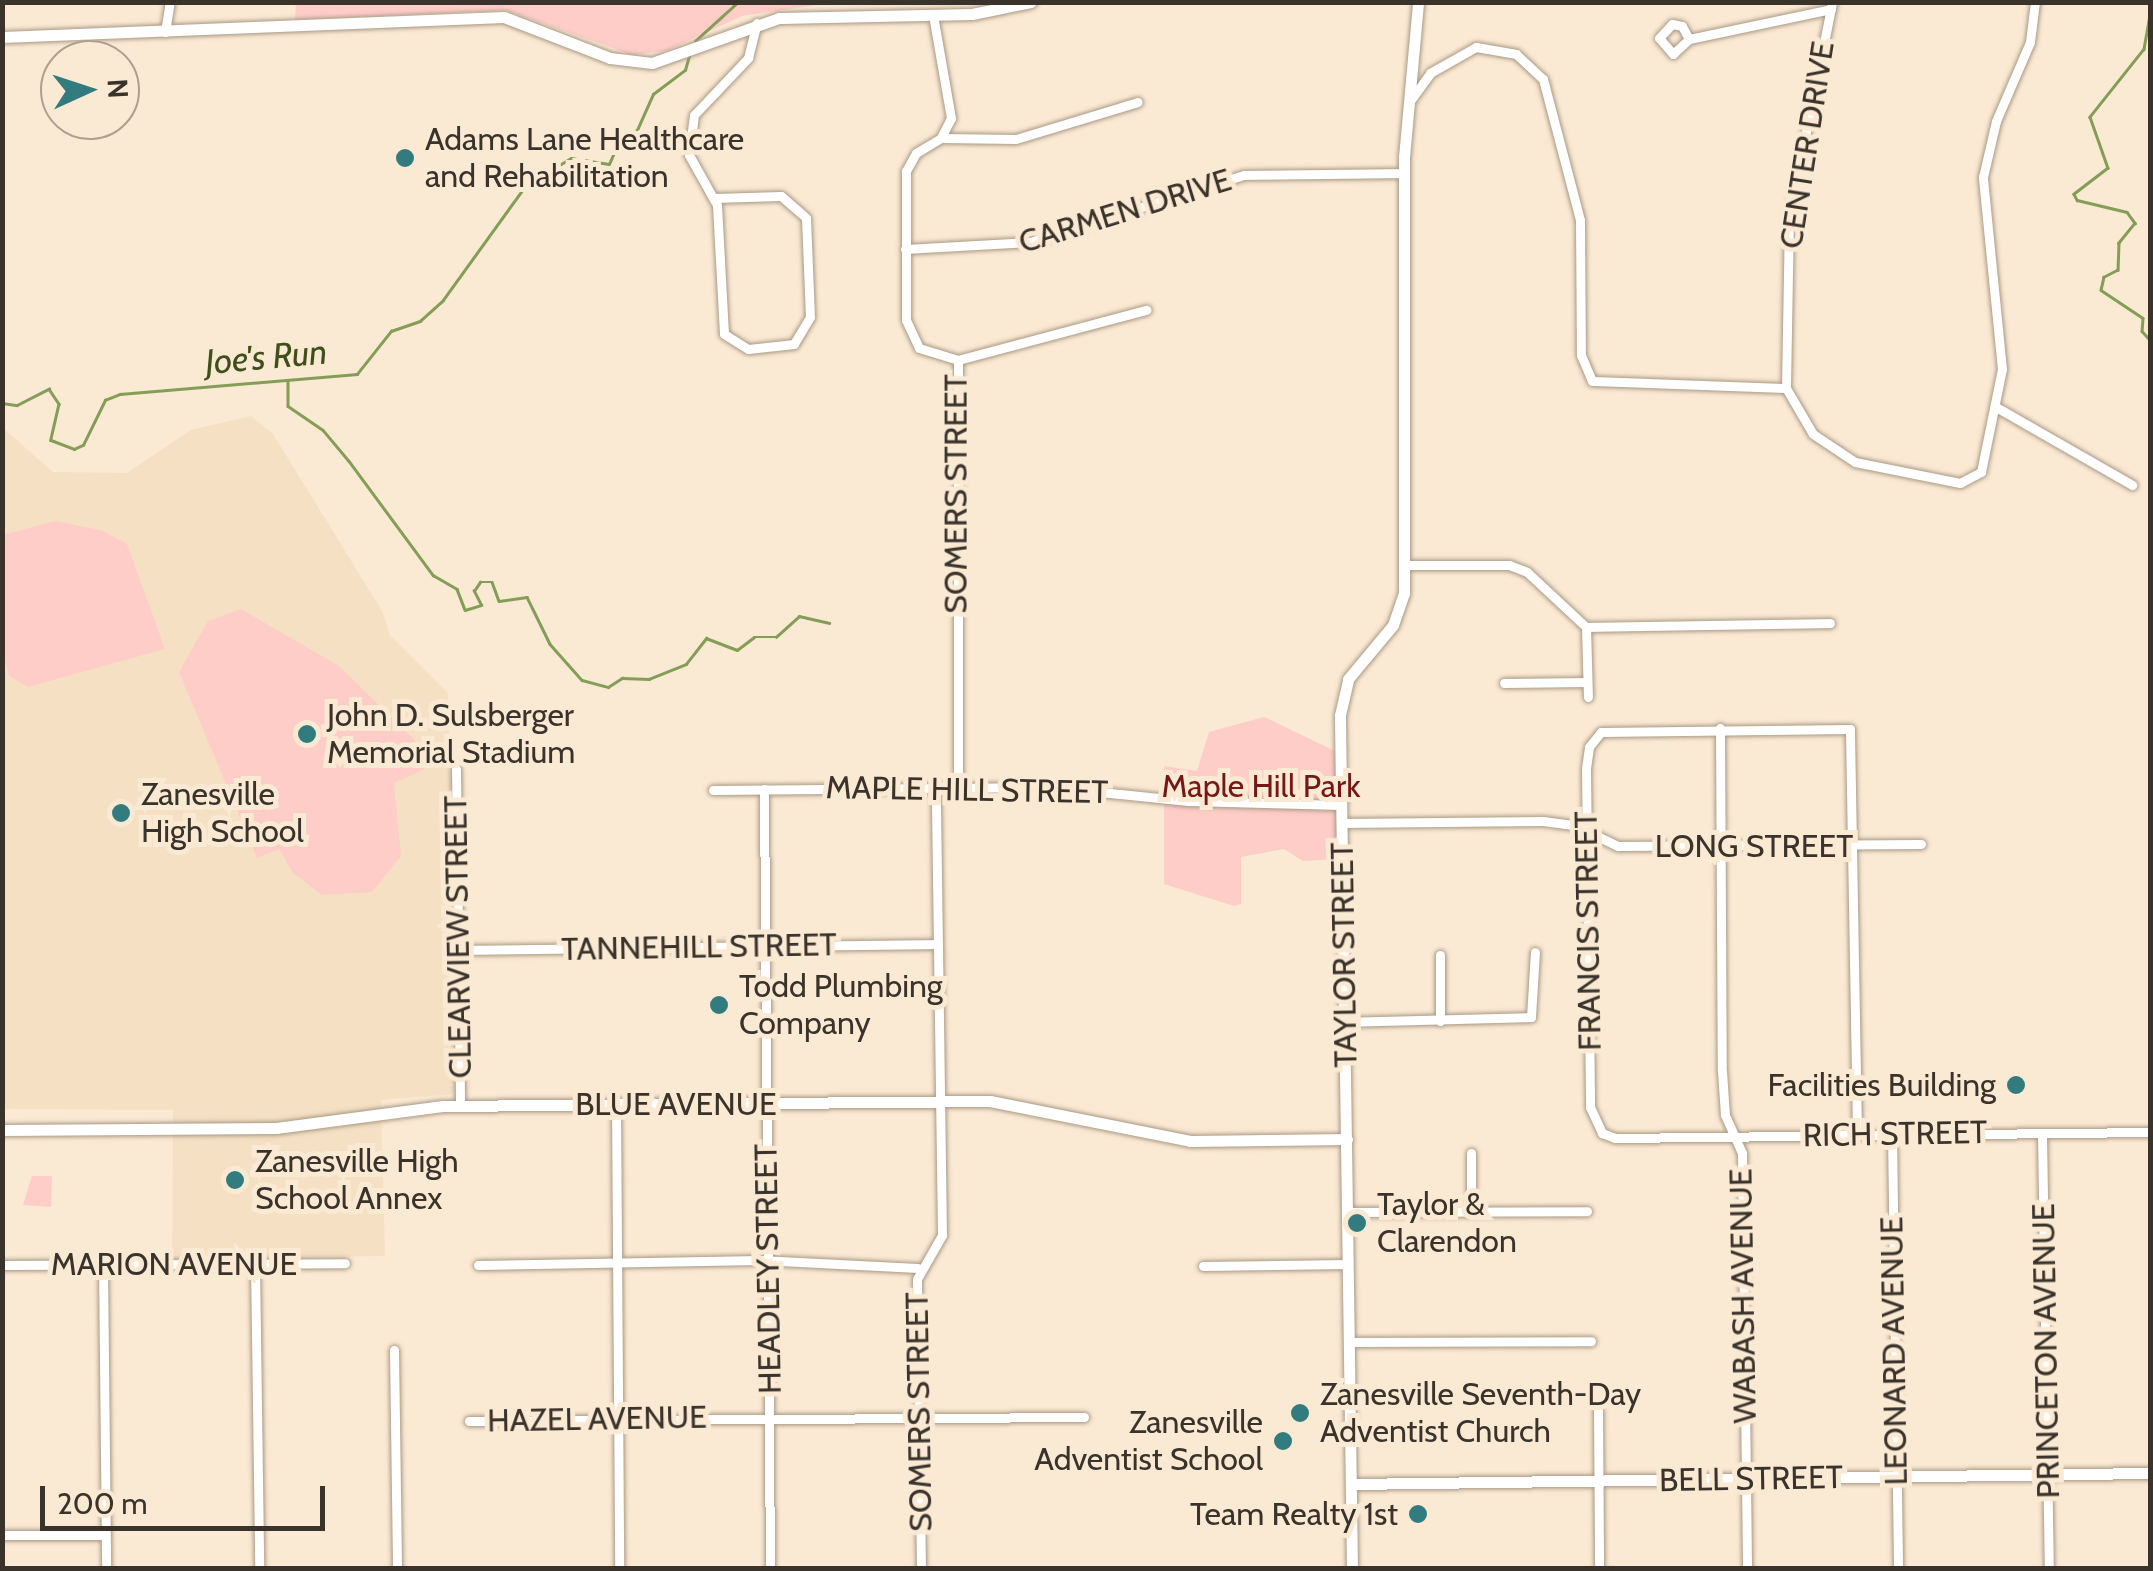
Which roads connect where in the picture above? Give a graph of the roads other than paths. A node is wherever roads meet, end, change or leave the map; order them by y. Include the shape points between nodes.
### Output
1 (170, 2) edge
2 (1031, 2) edge
3 (1418, 2) edge
4 (2034, 2) edge
5 (1831, 6) edge
6 (933, 15) junction
7 (757, 22) junction
8 (165, 32) junction
9 (2, 36) edge
10 (1689, 39) dead end
11 (1138, 102) dead end
12 (1406, 108) junction
13 (941, 138) junction
14 (1404, 172) junction
15 (714, 198) junction
16 (905, 249) junction
17 (1146, 310) dead end
18 (958, 360) junction
19 (1786, 388) junction
20 (1996, 407) junction
21 (2132, 485) dead end
22 (1406, 565) junction
23 (1830, 623) dead end
24 (1586, 627) junction
25 (1587, 682) junction
26 (1504, 683) dead end
27 (1588, 697) dead end
28 (1720, 728) junction
29 (456, 769) dead end
30 (936, 786) junction
31 (958, 786) junction
32 (764, 789) junction
33 (713, 790) dead end
34 (1341, 805) junction
35 (1342, 823) junction
36 (1589, 830) junction
37 (1920, 844) dead end
38 (1854, 846) junction
39 (1723, 847) junction
40 (938, 944) junction
41 (766, 946) junction
42 (460, 950) junction
43 (1534, 952) dead end
44 (1440, 955) dead end
45 (1440, 1021) junction
46 (1346, 1022) junction
47 (939, 1102) junction
48 (766, 1103) junction
49 (616, 1104) junction
50 (460, 1106) junction
51 (1591, 1116) joint
52 (2, 1130) edge
53 (2150, 1132) edge
54 (2042, 1133) junction
55 (1738, 1134) junction
56 (1857, 1134) junction
57 (1892, 1134) junction
58 (1347, 1139) junction
59 (1471, 1153) dead end
60 (1587, 1210) dead end
61 (1471, 1211) junction
62 (1348, 1212) junction
63 (617, 1260) junction
64 (769, 1261) junction
65 (256, 1263) junction
66 (345, 1263) dead end
67 (1348, 1264) junction
68 (2, 1265) edge
69 (103, 1265) junction
70 (478, 1265) dead end
71 (1203, 1266) dead end
72 (918, 1268) junction
73 (1591, 1341) dead end
74 (1350, 1342) junction
75 (394, 1350) dead end
76 (1598, 1410) dead end
77 (919, 1417) junction
78 (1084, 1417) dead end
79 (770, 1418) junction
80 (469, 1420) dead end
81 (617, 1420) junction
82 (2150, 1473) edge
83 (2049, 1475) junction
84 (1896, 1477) junction
85 (1746, 1478) junction
86 (1599, 1480) junction
87 (1351, 1484) junction
88 (2, 1535) edge
89 (106, 1535) junction
90 (106, 1568) edge
91 (259, 1568) edge
92 (397, 1568) edge
93 (618, 1568) edge
94 (770, 1568) edge
95 (922, 1568) edge
96 (1352, 1568) edge
97 (1599, 1568) edge
98 (1747, 1568) edge
99 (1898, 1568) edge
100 (2049, 1568) edge

1 - 8 street
2 - 6 street
3 - 12 street, TAYLOR STREET
4 - 20 street via 2030,42 1996,121 1983,176 2002,348
5 - 10 street
5 - 19 street, CENTER DRIVE via 1790,216
6 - 7 street
6 - 13 street via 951,101
7 - 8 street via 652,62 625,62 504,17
7 - 15 street via 748,58 703,103 690,126 691,167
8 - 9 street
11 - 13 street via 1016,139
12 - 14 street, TAYLOR STREET
12 - 19 street via 1430,72 1460,51 1502,48 1529,62 1551,96 1580,220 1586,375 1613,386
13 - 16 street, SOMERS STREET via 916,153 906,170
14 - 16 street, CARMEN DRIVE via 1244,175 1015,245
14 - 22 street, TAYLOR STREET
15 - 15 street via 724,334 748,349 794,344 810,316 806,218 781,196
16 - 18 street, SOMERS STREET via 911,341 929,354
17 - 18 street
18 - 31 street, SOMERS STREET
19 - 20 street via 1813,434 1839,455 1951,482 1980,472
20 - 21 street
22 - 24 street via 1510,564
22 - 34 street, TAYLOR STREET via 1400,611 1344,690
23 - 24 street
24 - 25 street
25 - 26 street
25 - 27 street
28 - 36 street, FRANCIS STREET via 1614,728 1589,747
28 - 38 street via 1850,730
28 - 39 street, WABASH AVENUE
29 - 42 street, CLEARVIEW STREET
30 - 31 street, MAPLE HILL STREET
30 - 32 street, MAPLE HILL STREET
30 - 40 street, SOMERS STREET
31 - 34 street, MAPLE HILL STREET
32 - 33 street, MAPLE HILL STREET
32 - 41 street, HEADLEY STREET
34 - 35 street, TAYLOR STREET
35 - 36 street, LONG STREET via 1544,821
35 - 46 street, TAYLOR STREET
36 - 39 street, LONG STREET via 1618,846
36 - 51 street, FRANCIS STREET
37 - 38 street, LONG STREET
38 - 39 street, LONG STREET
38 - 56 street
39 - 55 street, WABASH AVENUE via 1722,1098
40 - 41 street, TANNEHILL STREET
40 - 47 street, SOMERS STREET
41 - 42 street, TANNEHILL STREET
41 - 48 street, HEADLEY STREET
42 - 50 street, CLEARVIEW STREET
43 - 45 street via 1532,1017
44 - 45 street
45 - 46 street
46 - 58 street, TAYLOR STREET
47 - 48 street, BLUE AVENUE
47 - 58 street, BLUE AVENUE via 1036,1106 1190,1141
47 - 72 street, SOMERS STREET via 942,1235 936,1254
48 - 49 street, BLUE AVENUE
48 - 64 street, HEADLEY STREET
49 - 50 street, BLUE AVENUE
49 - 63 street
50 - 52 street, BLUE AVENUE via 401,1108 276,1128
51 - 55 street, RICH STREET via 1595,1128 1616,1138
53 - 54 street, RICH STREET
54 - 57 street, RICH STREET
54 - 83 street, PRINCETON AVENUE
55 - 56 street, RICH STREET
55 - 85 street, WABASH AVENUE
56 - 57 street, RICH STREET
57 - 84 street, LEONARD AVENUE
58 - 62 street, TAYLOR STREET
59 - 61 street
60 - 61 street
61 - 62 street
62 - 67 street, TAYLOR STREET
63 - 64 street
63 - 70 street
63 - 81 street
64 - 72 street
64 - 79 street, HEADLEY STREET
65 - 66 street, MARION AVENUE
65 - 69 street, MARION AVENUE
65 - 91 street
67 - 71 street
67 - 74 street, TAYLOR STREET
68 - 69 street, MARION AVENUE
69 - 89 street
72 - 77 street, SOMERS STREET
73 - 74 street
74 - 87 street, TAYLOR STREET
75 - 92 street
76 - 86 street
77 - 78 street, HAZEL AVENUE
77 - 79 street, HAZEL AVENUE
77 - 95 street, SOMERS STREET
79 - 81 street, HAZEL AVENUE
79 - 94 street, HEADLEY STREET
80 - 81 street, HAZEL AVENUE
81 - 93 street
82 - 83 street, BELL STREET
83 - 84 street, BELL STREET
83 - 100 street, PRINCETON AVENUE
84 - 85 street, BELL STREET
84 - 99 street, LEONARD AVENUE
85 - 86 street, BELL STREET
85 - 98 street, WABASH AVENUE
86 - 87 street, BELL STREET
86 - 97 street
87 - 96 street, TAYLOR STREET
88 - 89 street
89 - 90 street

